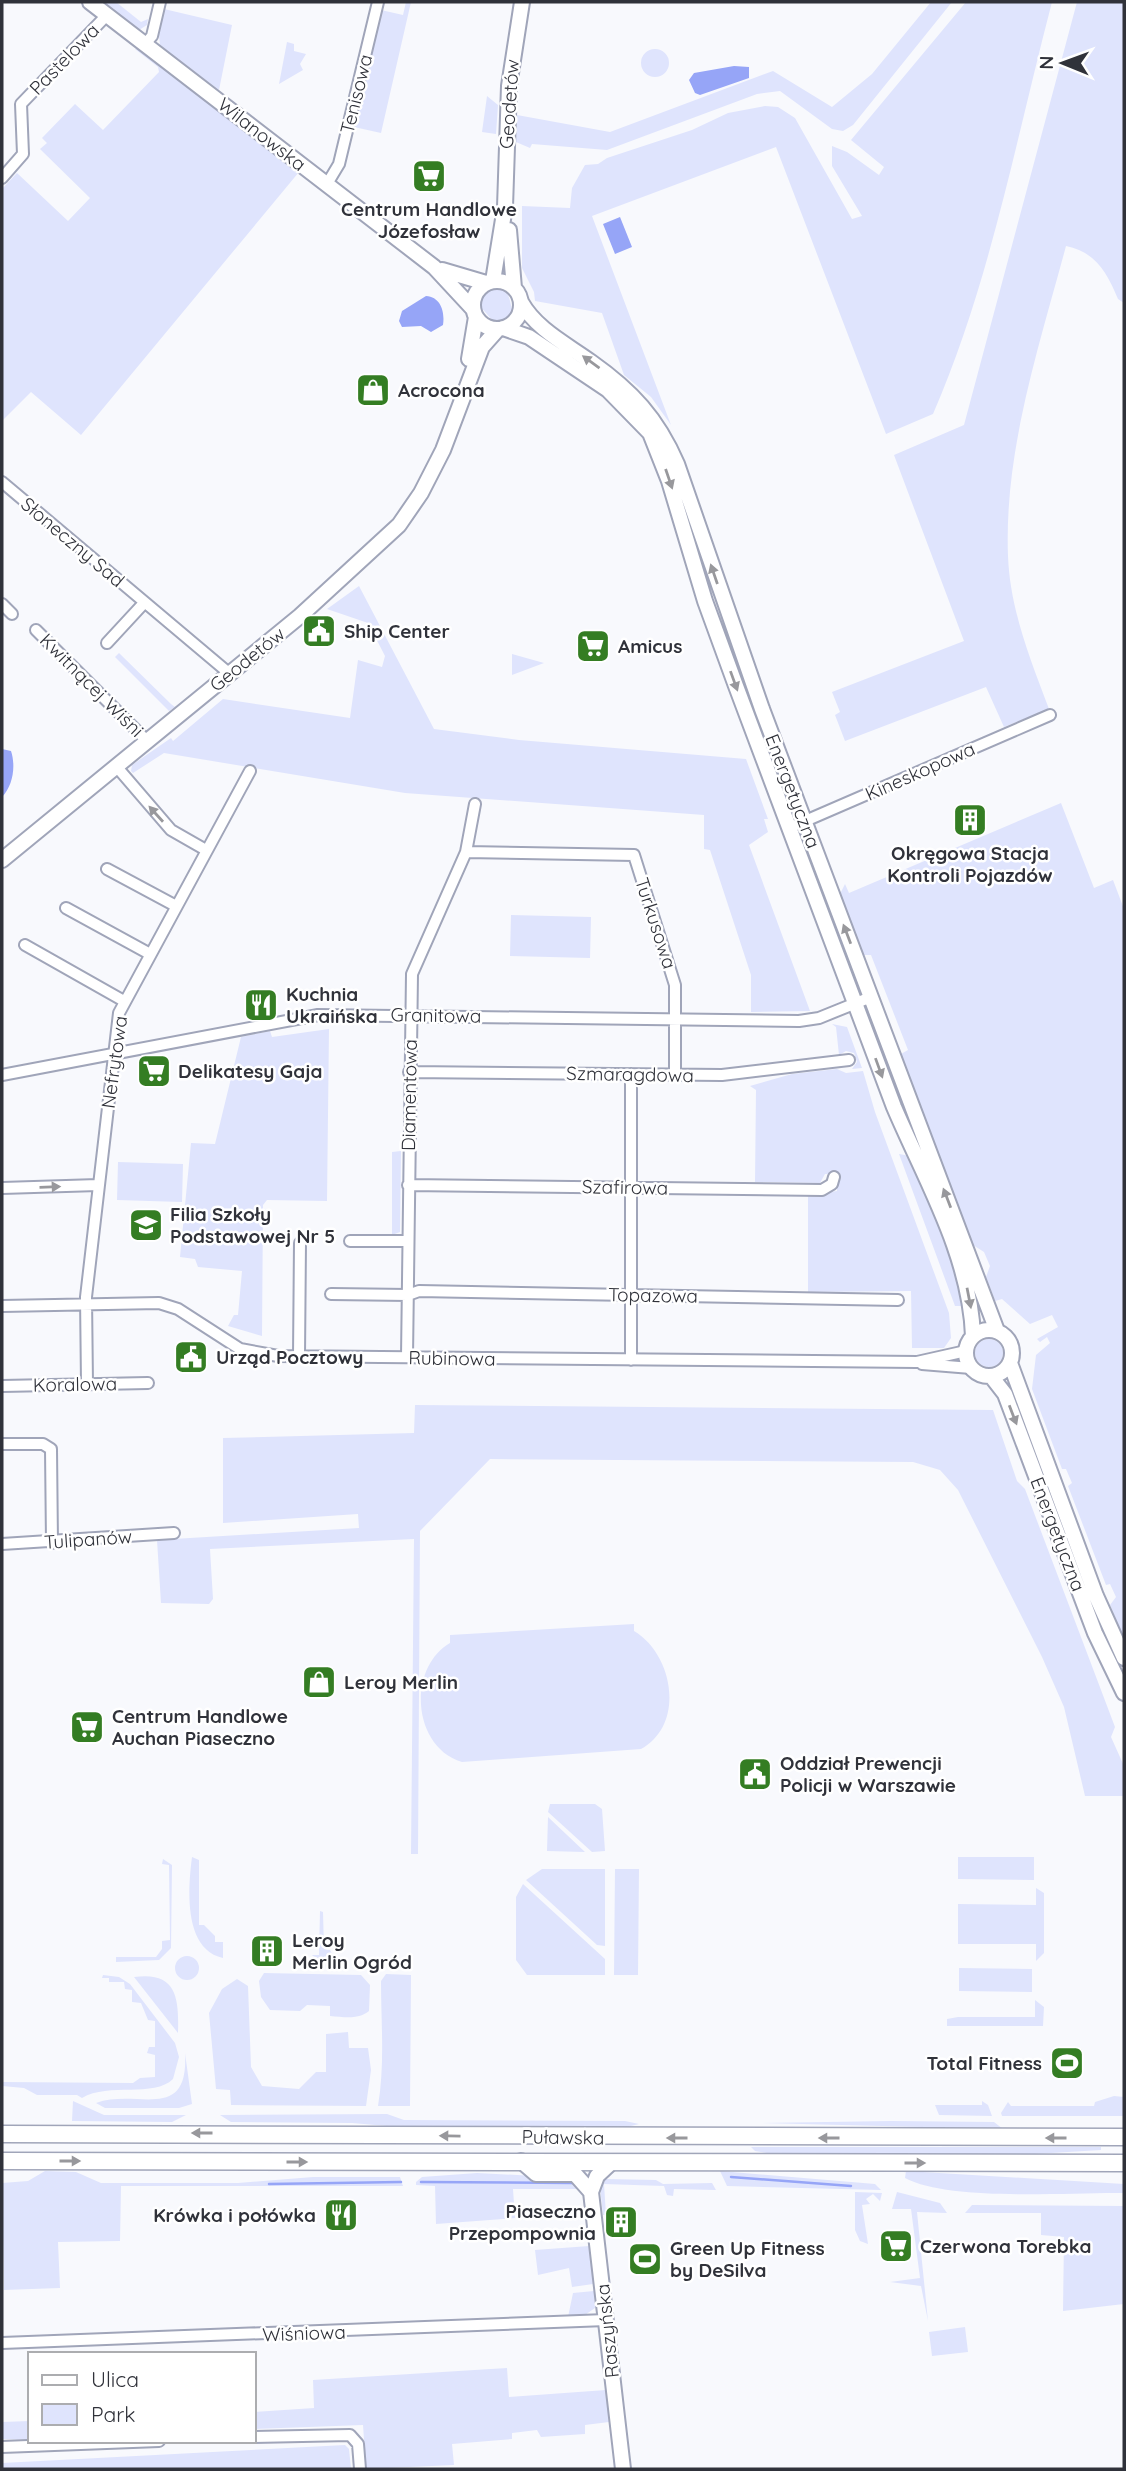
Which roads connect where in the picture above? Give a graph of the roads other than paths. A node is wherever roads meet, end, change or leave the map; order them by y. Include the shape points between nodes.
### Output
1 (90, 2) edge
2 (160, 2) edge
3 (378, 2) edge
4 (522, 2) edge
5 (107, 15) junction
6 (145, 44) junction
7 (2, 178) edge
8 (327, 184) junction
9 (505, 207) junction
10 (434, 267) junction
11 (489, 282) junction
12 (514, 288) junction
13 (521, 302) junction
14 (475, 313) junction
15 (500, 328) junction
16 (465, 384) junction
17 (2, 482) edge
18 (144, 603) junction
19 (2, 604) edge
20 (12, 614) dead end
21 (36, 630) dead end
22 (107, 643) dead end
23 (230, 674) junction
24 (1051, 715) dead end
25 (147, 741) junction
26 (116, 766) junction
27 (250, 771) dead end
28 (475, 804) dead end
29 (804, 822) junction
30 (789, 828) junction
31 (206, 850) junction
32 (466, 852) junction
33 (2, 860) edge
34 (107, 869) dead end
35 (176, 906) junction
36 (66, 908) dead end
37 (25, 945) dead end
38 (150, 954) junction
39 (872, 997) junction
40 (124, 1001) junction
41 (855, 1004) junction
42 (410, 1014) junction
43 (675, 1019) junction
44 (114, 1052) junction
45 (849, 1060) dead end
46 (409, 1072) junction
47 (631, 1074) junction
48 (675, 1074) junction
49 (2, 1075) edge
50 (834, 1177) dead end
51 (98, 1185) junction
52 (408, 1185) junction
53 (630, 1187) junction
54 (2, 1188) edge
55 (350, 1241) dead end
56 (407, 1241) junction
57 (300, 1243) dead end
58 (331, 1294) dead end
59 (631, 1294) junction
60 (408, 1295) junction
61 (898, 1300) dead end
62 (86, 1305) junction
63 (2, 1306) edge
64 (997, 1331) junction
65 (973, 1336) junction
66 (966, 1351) junction
67 (299, 1356) junction
68 (407, 1357) junction
69 (631, 1360) junction
70 (916, 1362) junction
71 (1010, 1363) junction
72 (971, 1367) junction
73 (991, 1376) junction
74 (148, 1383) dead end
75 (87, 1384) junction
76 (2, 1386) edge
77 (2, 1444) edge
78 (174, 1533) dead end
79 (52, 1543) junction
80 (2, 1544) edge
81 (1124, 1658) edge
82 (1124, 1693) edge
83 (2, 2134) edge
84 (1124, 2137) edge
85 (2, 2161) edge
86 (521, 2161) junction
87 (612, 2162) junction
88 (1124, 2164) edge
89 (592, 2192) junction
90 (606, 2320) junction
91 (2, 2343) edge
92 (256, 2437) edge
93 (107, 2443) edge
94 (2, 2447) edge
95 (360, 2469) edge
96 (623, 2469) edge

1 - 5 street, Wilanowska
2 - 6 street via 152,36
3 - 8 street, Tenisowa via 339,164
4 - 9 street, Geodetów via 509,86
5 - 6 street, Wilanowska
5 - 7 street, Pastelowa via 21,103 23,154
6 - 8 street, Wilanowska
8 - 10 street, Wilanowska
9 - 11 street, Geodetów
9 - 12 street, Geodetów
10 - 11 street, Wilanowska
10 - 14 street, Wilanowska
11 - 12 street via 504,282
11 - 14 street via 475,294
12 - 13 street
13 - 15 street via 517,317
29 -> 13 street, Energetyczna via 663,433 617,381 533,320
14 - 15 street via 484,325
14 - 16 street, Geodetów
15 - 16 street, Geodetów via 482,346
15 -> 30 street, Energetyczna via 529,337 608,390 650,433 683,521 708,609
16 - 23 street, Geodetów via 443,450 399,525
17 - 18 street, Słoneczny Sad
18 - 22 street, Słoneczny Sad
18 - 23 street, Słoneczny Sad
19 - 20 street
21 - 25 street, Kwitnącej Wiśni
23 - 25 street, Geodetów
24 - 29 street, Kineskopowa
25 - 26 street, Geodetów
31 -> 26 street via 171,830
26 - 33 street, Geodetów
27 - 31 street, Nefrytowa
28 - 32 street, Diamentowa
29 - 30 street, Kineskopowa
39 -> 29 street, Energetyczna
30 - 41 street, Energetyczna
31 - 35 street, Nefrytowa
32 - 42 street, Diamentowa via 417,958
32 - 43 street, Turkusowa via 634,855 675,985
34 - 35 street
35 - 38 street, Nefrytowa
36 - 38 street
37 - 40 street
38 - 40 street, Nefrytowa
39 - 41 street, Granitowa
64 -> 39 street, Energetyczna
40 - 44 street, Nefrytowa
41 - 43 street, Granitowa via 808,1020
41 -> 65 street, Energetyczna via 964,1277
42 - 43 street, Granitowa
42 - 44 street, Granitowa via 318,1015
42 - 46 street, Diamentowa
43 - 48 street, Turkusowa
44 - 49 street, Granitowa
44 - 51 street, Nefrytowa
45 - 48 street, Szmaragdowa via 722,1076
46 - 47 street, Szmaragdowa
46 - 52 street, Diamentowa
47 - 48 street, Szmaragdowa
47 - 53 street
50 - 53 street, Szafirowa via 832,1184 821,1190
54 -> 51 street
51 - 62 street, Nefrytowa
52 - 53 street, Szafirowa
52 - 56 street, Diamentowa
53 - 59 street
55 - 56 street
56 - 60 street, Diamentowa
57 - 67 street
58 - 60 street, Topazowa
59 - 60 street, Topazowa
59 - 61 street, Topazowa
59 - 69 street
60 - 68 street, Diamentowa
62 - 63 street, Rubinowa
62 - 67 street, Rubinowa via 169,1306 243,1350
62 - 75 street, Nefrytowa
64 - 65 street via 984,1330
64 - 71 street, Energetyczna via 1011,1345
65 - 66 street
66 - 70 street, Rubinowa
66 - 72 street
67 - 68 street, Rubinowa
68 - 69 street, Rubinowa
69 - 70 street, Rubinowa
70 - 72 street, Rubinowa
71 - 73 street
71 - 81 street, Energetyczna via 1096,1596
72 - 73 street
73 -> 82 street, Energetyczna via 1005,1394 1095,1633
74 - 75 street, Koralowa
75 - 76 street, Koralowa
77 - 79 street via 43,1444 51,1449
78 - 79 street, Tulipanów
79 - 80 street, Tulipanów
84 -> 83 main road, Puławska
85 -> 86 main road, Puławska
86 - 87 main road, Puławska
86 - 89 street via 536,2174 575,2174
87 -> 88 main road, Puławska
87 - 89 street via 597,2176
89 - 90 street, Raszyńska
90 - 91 street, Wiśniowa
90 - 96 street, Raszyńska
92 - 95 street via 350,2435 358,2444
93 - 94 street

